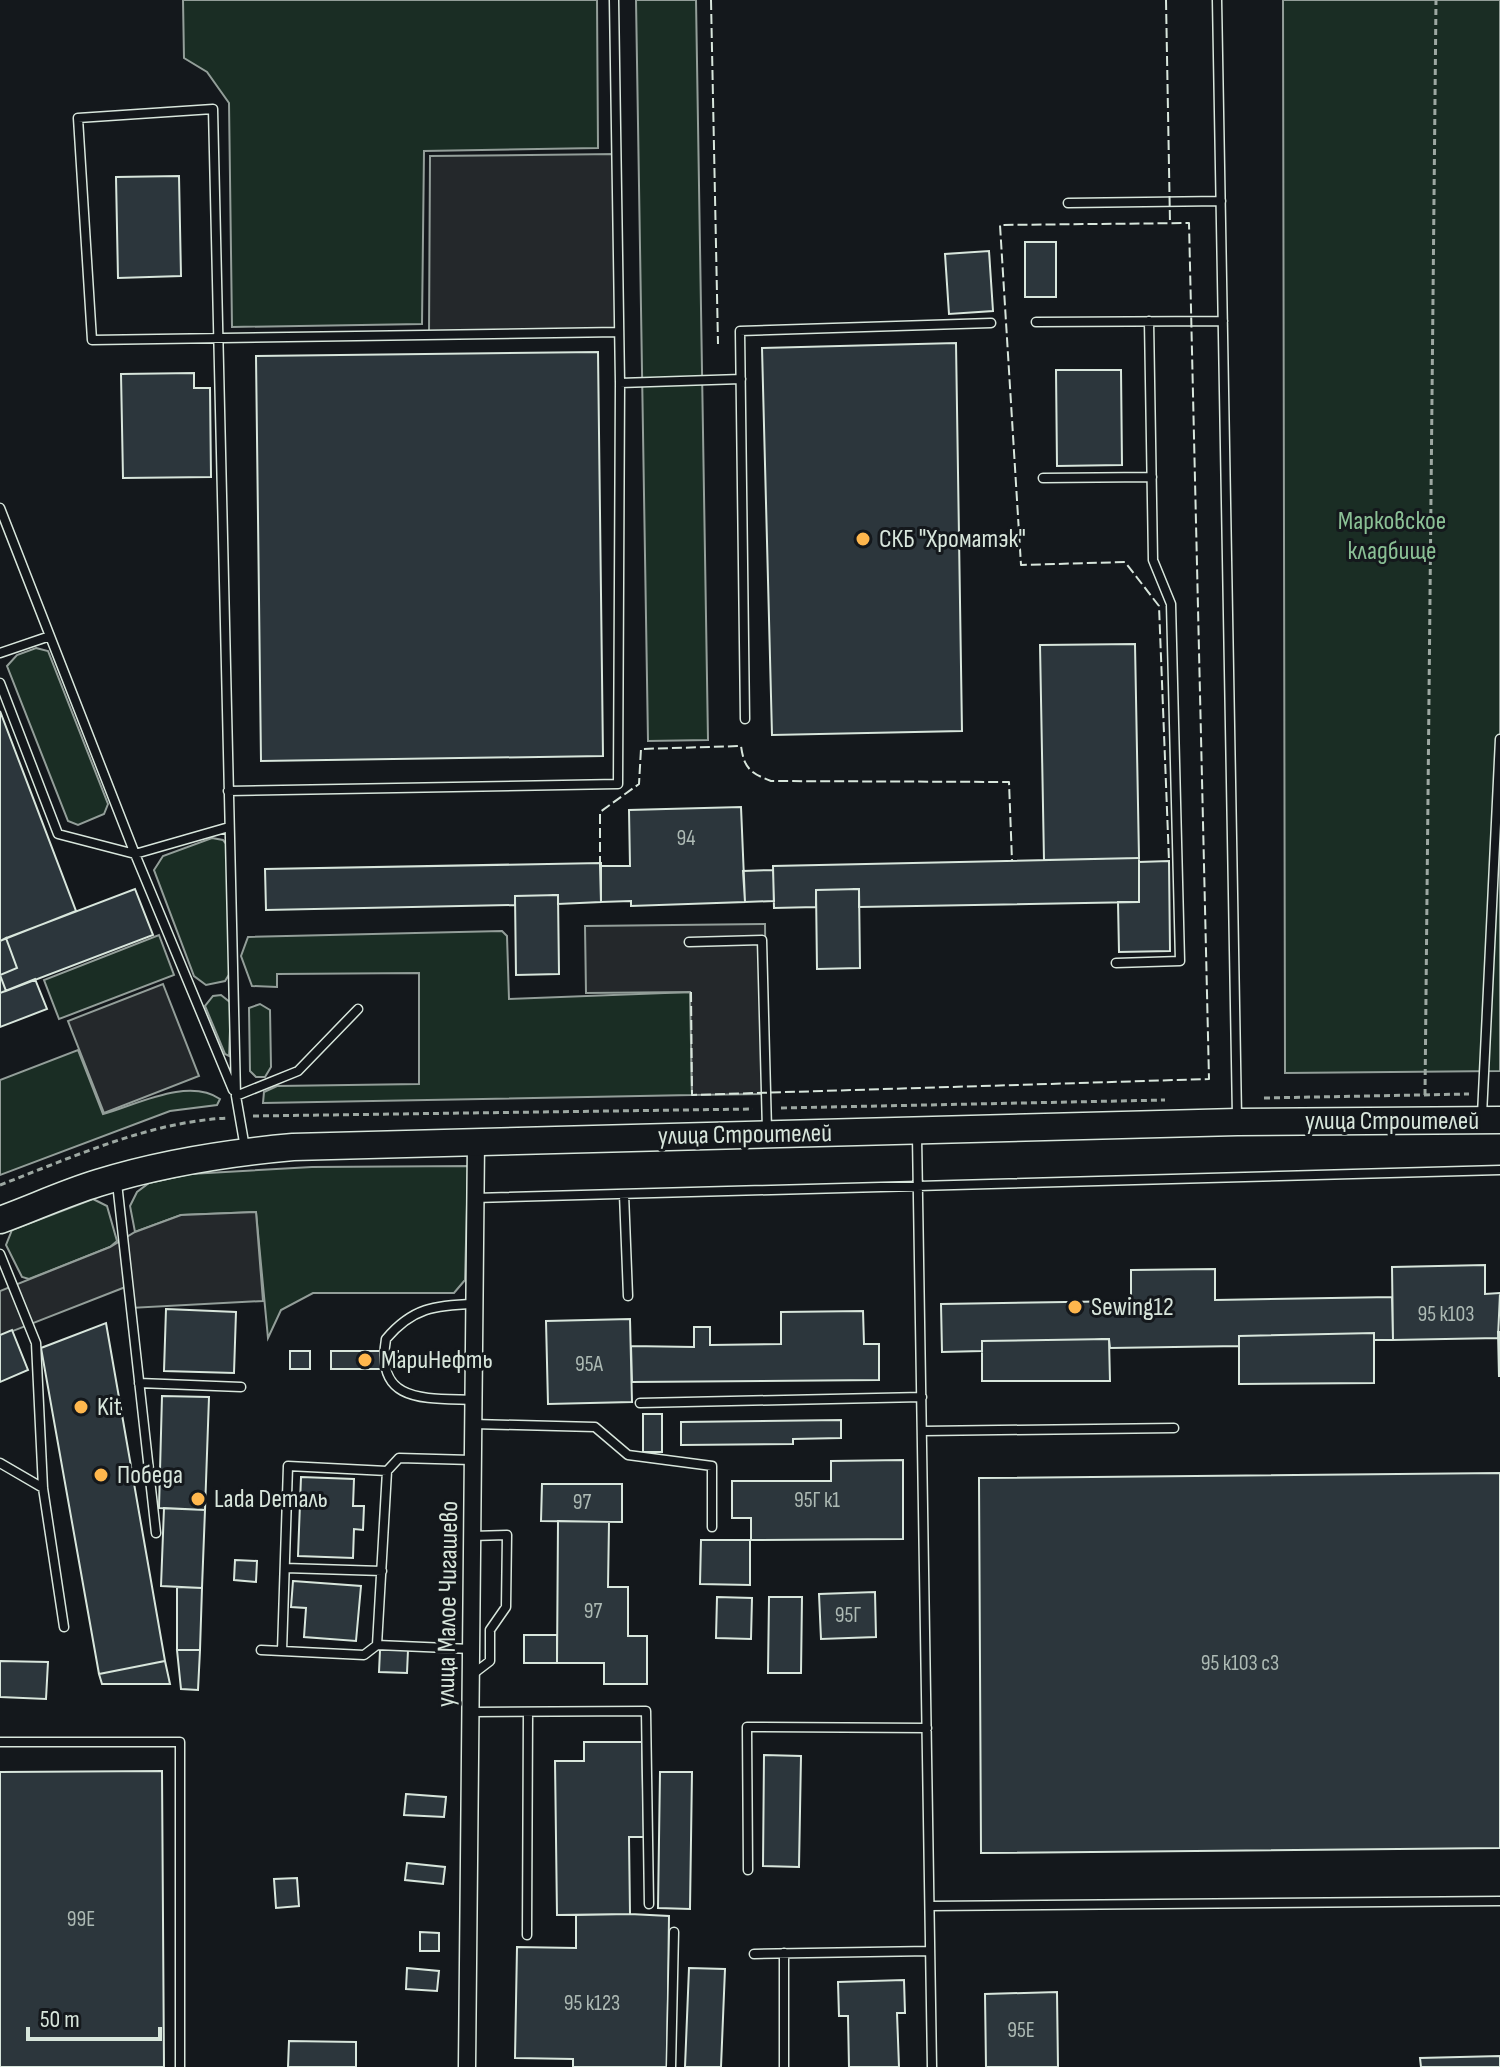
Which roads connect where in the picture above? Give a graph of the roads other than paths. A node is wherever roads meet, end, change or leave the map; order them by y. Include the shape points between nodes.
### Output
1 (614, 0) edge
2 (1217, 0) edge
3 (1221, 201) junction
4 (1068, 203) dead end
5 (1149, 321) junction
6 (1223, 321) junction
7 (1036, 322) dead end
8 (991, 323) dead end
9 (618, 332) junction
10 (218, 338) junction
11 (741, 379) junction
12 (620, 383) junction
13 (1152, 477) junction
14 (1043, 478) dead end
15 (0, 508) edge
16 (50, 636) junction
17 (0, 653) edge
18 (0, 683) edge
19 (745, 719) dead end
20 (1500, 739) edge
21 (228, 791) junction
22 (229, 827) junction
23 (135, 854) junction
24 (689, 942) dead end
25 (1116, 963) dead end
26 (358, 1009) dead end
27 (236, 1096) junction
28 (1237, 1110) junction
29 (1491, 1120) edge
30 (917, 1131) junction
31 (768, 1135) junction
32 (476, 1141) junction
33 (245, 1151) junction
34 (1500, 1170) edge
35 (116, 1178) junction
36 (919, 1186) junction
37 (624, 1194) junction
38 (475, 1198) junction
39 (0, 1220) edge
40 (0, 1254) edge
41 (628, 1296) dead end
42 (474, 1304) junction
43 (139, 1383) junction
44 (241, 1387) dead end
45 (922, 1397) junction
46 (474, 1400) junction
47 (640, 1403) dead end
48 (473, 1424) junction
49 (1174, 1428) dead end
50 (923, 1431) junction
51 (473, 1460) junction
52 (0, 1463) edge
53 (387, 1471) junction
54 (43, 1488) junction
55 (712, 1527) dead end
56 (156, 1533) dead end
57 (472, 1536) junction
58 (285, 1568) junction
59 (382, 1571) junction
60 (64, 1627) dead end
61 (377, 1645) junction
62 (471, 1649) junction
63 (261, 1650) dead end
64 (282, 1651) junction
65 (471, 1676) junction
66 (471, 1712) junction
67 (528, 1712) junction
68 (927, 1728) junction
69 (0, 1742) edge
70 (748, 1870) dead end
71 (1500, 1901) edge
72 (649, 1904) dead end
73 (930, 1906) junction
74 (674, 1932) dead end
75 (527, 1935) dead end
76 (930, 1951) junction
77 (784, 1953) junction
78 (754, 1954) dead end
79 (180, 2067) edge
80 (467, 2067) edge
81 (671, 2067) edge
82 (784, 2067) edge
83 (932, 2067) edge

1 - 9 lane
2 - 3 lane
3 - 4 lane
3 - 6 lane
5 - 6 lane
5 - 7 lane
5 - 13 lane
6 - 28 lane
8 - 11 lane via 740,331
9 - 10 lane
9 - 12 lane
10 - 10 lane via 92,340 78,118 213,109
10 - 21 lane
11 - 12 lane
11 - 19 lane
12 - 21 lane via 618,784
13 - 14 lane
13 - 25 lane via 1153,560 1171,604 1180,961
15 - 16 lane
16 - 17 lane
16 - 23 lane
18 - 23 lane via 58,834
20 - 29 lane via 1484,1094
21 - 22 lane
22 - 23 lane
22 - 27 lane
23 - 27 lane
24 - 31 lane via 762,940
26 - 27 lane via 298,1071
27 - 33 lane
28 - 29 main road, улица Строителей
28 - 30 main road, улица Строителей
30 - 31 main road, улица Строителей
30 - 36 lane
31 - 32 main road, улица Строителей
32 - 33 main road, улица Строителей
32 - 38 street, улица Малое Чигашево
33 - 35 main road, улица Строителей
34 - 36 lane
35 - 39 main road, улица Строителей
35 - 43 lane
36 - 37 lane
36 - 45 lane
37 - 38 lane
37 - 41 lane
38 - 42 street, улица Малое Чигашево
40 - 54 lane via 36,1343
42 - 46 street, улица Малое Чигашево
42 - 46 lane via 412,1313 386,1339 384,1360 388,1380 413,1396
43 - 44 lane
43 - 56 lane
45 - 47 lane
45 - 50 lane
46 - 48 street, улица Малое Чигашево
48 - 51 street, улица Малое Чигашево
48 - 55 lane via 595,1427 628,1455 712,1466
49 - 50 lane
50 - 68 lane
51 - 53 lane via 399,1458
51 - 57 street, улица Малое Чигашево
52 - 54 lane
53 - 58 lane via 288,1466
53 - 59 lane
54 - 60 lane
57 - 62 street, улица Малое Чигашево
57 - 65 lane via 507,1535 507,1563 506,1607 490,1630 490,1661
58 - 59 lane
58 - 64 lane
59 - 61 lane
61 - 62 lane
61 - 64 lane via 364,1655
62 - 65 street, улица Малое Чигашево
63 - 64 lane
65 - 66 street, улица Малое Чигашево
66 - 67 lane
66 - 80 street, улица Малое Чигашево
67 - 72 lane via 646,1711
67 - 75 lane
68 - 70 lane via 747,1727
68 - 73 lane
69 - 79 lane via 180,1742
71 - 73 lane
73 - 76 lane
74 - 81 lane
76 - 77 lane
76 - 83 lane
77 - 78 lane
77 - 82 lane

